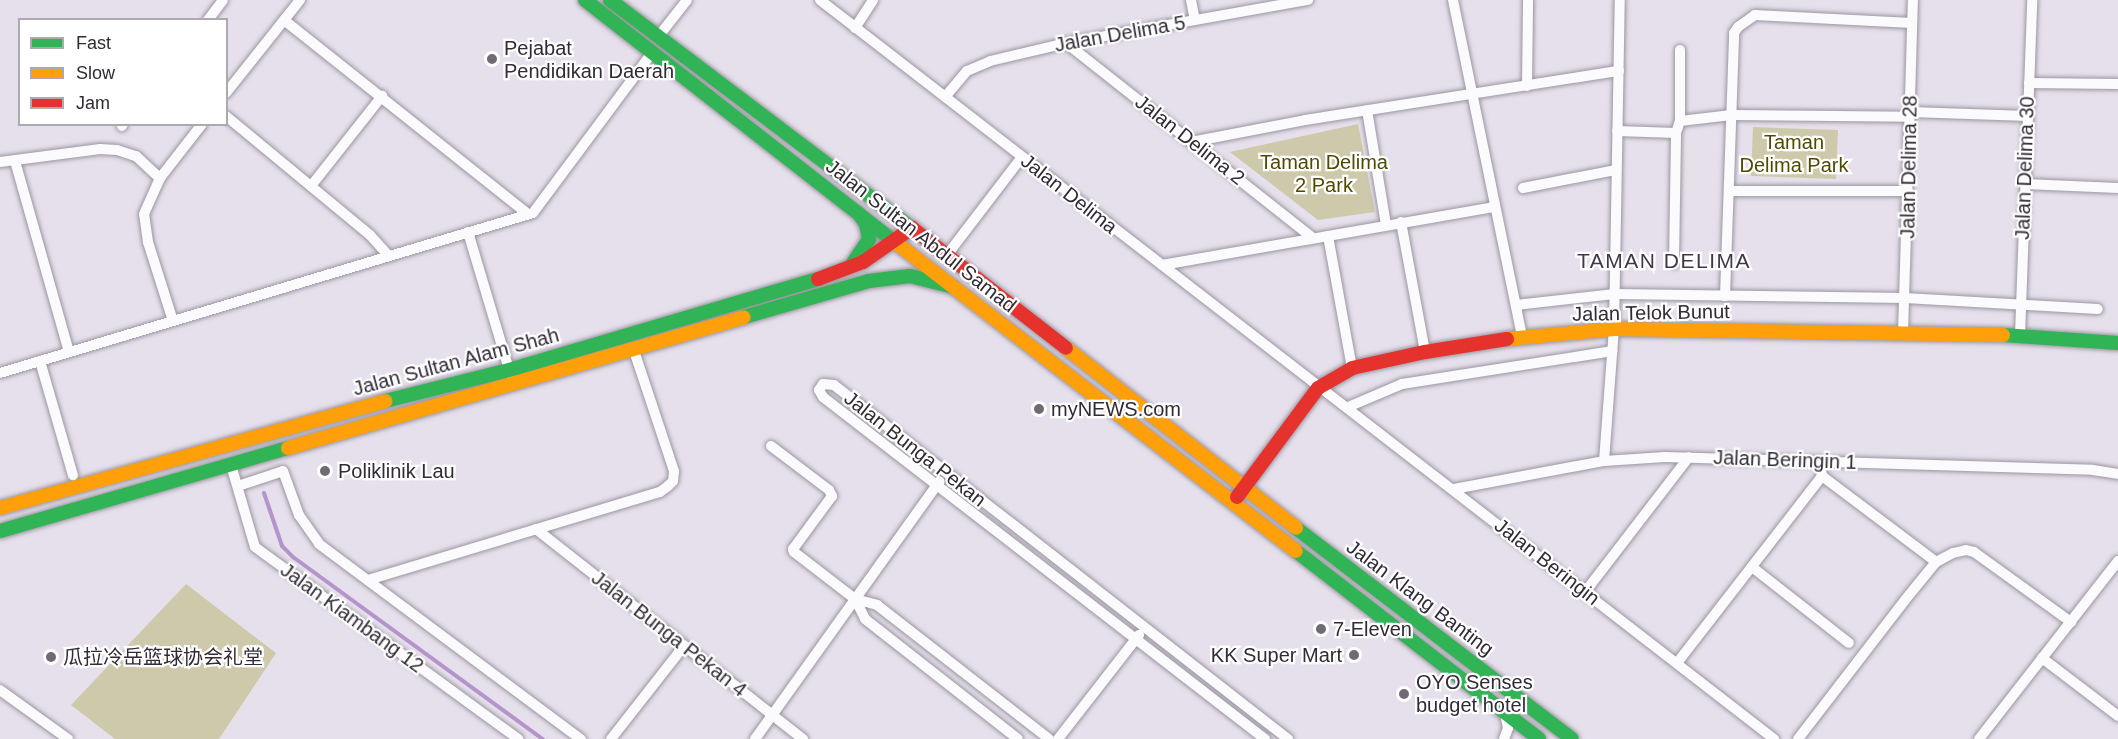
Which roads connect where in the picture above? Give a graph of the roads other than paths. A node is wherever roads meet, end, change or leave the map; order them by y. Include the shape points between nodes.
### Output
1 (223, 0) edge
2 (300, 0) edge
3 (585, 0) edge
4 (610, 0) edge
5 (687, 0) edge
6 (820, 0) edge
7 (873, 0) edge
8 (1191, 0) edge
9 (1308, 0) edge
10 (1453, 0) edge
11 (1528, 0) edge
12 (1620, 0) edge
13 (1913, 0) edge
14 (2032, 0) edge
15 (210, 18) edge
16 (284, 20) junction
17 (1195, 20) junction
18 (1912, 23) junction
19 (855, 28) junction
20 (658, 38) junction
21 (1066, 43) junction
22 (1680, 50) dead end
23 (652, 53) junction
24 (1619, 71) junction
25 (2029, 83) junction
26 (2118, 84) edge
27 (1527, 86) junction
28 (228, 90) edge
29 (1472, 94) junction
30 (382, 96) junction
31 (945, 97) junction
32 (1367, 110) junction
33 (1732, 115) junction
34 (1910, 115) junction
35 (2028, 116) junction
36 (228, 118) edge
37 (1680, 121) junction
38 (200, 126) edge
39 (1617, 131) junction
40 (1676, 134) junction
41 (1191, 142) junction
42 (1022, 157) junction
43 (15, 161) junction
44 (0, 162) edge
45 (1616, 170) junction
46 (160, 178) junction
47 (2025, 184) junction
48 (311, 186) junction
49 (1523, 188) dead end
50 (2118, 188) edge
51 (1908, 190) junction
52 (1729, 191) junction
53 (1496, 207) junction
54 (858, 213) junction
55 (528, 214) junction
56 (1401, 222) junction
57 (1386, 225) junction
58 (912, 228) junction
59 (468, 232) junction
60 (1328, 236) junction
61 (1313, 238) junction
62 (928, 240) junction
63 (895, 242) junction
64 (911, 254) junction
65 (947, 255) junction
66 (389, 256) junction
67 (1674, 263) dead end
68 (1162, 265) junction
69 (847, 269) junction
70 (869, 281) junction
71 (954, 287) junction
72 (1614, 294) junction
73 (1725, 296) junction
74 (1905, 298) junction
75 (1516, 305) junction
76 (2020, 305) junction
77 (2098, 309) dead end
78 (173, 321) junction
79 (1614, 329) junction
80 (1903, 334) junction
81 (2020, 335) junction
82 (1522, 337) junction
83 (2118, 343) edge
84 (633, 348) junction
85 (1612, 351) junction
86 (69, 352) junction
87 (1425, 352) junction
88 (40, 361) junction
89 (1352, 368) junction
90 (509, 370) junction
91 (0, 373) edge
92 (513, 385) junction
93 (1318, 388) junction
94 (1348, 407) junction
95 (771, 446) dead end
96 (1689, 457) junction
97 (1604, 461) junction
98 (1820, 461) junction
99 (231, 465) junction
100 (945, 473) junction
101 (2118, 474) edge
102 (73, 475) dead end
103 (1822, 476) junction
104 (936, 485) junction
105 (238, 486) junction
106 (1244, 488) junction
107 (1454, 489) junction
108 (1233, 503) junction
109 (0, 508) edge
110 (536, 529) junction
111 (0, 531) edge
112 (2118, 561) edge
113 (1936, 562) junction
114 (1752, 567) junction
115 (368, 580) junction
116 (1585, 592) junction
117 (855, 599) junction
118 (2071, 622) junction
119 (1144, 628) junction
120 (1136, 639) junction
121 (1849, 643) dead end
122 (684, 646) junction
123 (2042, 658) junction
124 (1677, 663) junction
125 (0, 690) edge
126 (1504, 712) junction
127 (773, 716) junction
128 (2118, 716) edge
129 (1536, 738) edge
130 (68, 739) edge
131 (518, 739) edge
132 (581, 739) edge
133 (612, 739) edge
134 (755, 739) edge
135 (803, 739) edge
136 (1018, 739) edge
137 (1049, 739) edge
138 (1058, 739) edge
139 (1265, 739) edge
140 (1288, 739) edge
141 (1504, 739) edge
142 (1572, 739) edge
143 (1774, 739) edge
144 (1798, 739) edge
145 (1979, 739) edge

1 - 15 street
2 - 16 street
3 - 23 main road, Jalan Sultan Abdul Samad
4 - 20 main road, Jalan Sultan Abdul Samad
5 - 20 street
6 - 19 street, Jalan Delima
7 - 19 street
8 - 17 street
9 - 17 street, Jalan Delima 5
10 - 29 street
11 - 27 street
12 - 24 street
13 - 18 street, Jalan Delima 28
14 - 25 street, Jalan Delima 30
16 - 28 street
16 - 30 street
17 - 21 street, Jalan Delima 5
18 - 33 street via 1755,15 1744,20 1734,33
18 - 34 street, Jalan Delima 28
19 - 31 street, Jalan Delima
20 - 58 main road, Jalan Sultan Abdul Samad
21 - 31 street, Jalan Delima 5 via 980,64 967,71
21 - 41 street, Jalan Delima 2
22 - 37 street
23 - 54 main road, Jalan Sultan Abdul Samad
23 - 55 street via 533,213
24 - 27 street
24 - 39 street
25 - 26 street
25 - 35 street, Jalan Delima 30
27 - 29 street
29 - 32 street
29 - 53 street
30 - 48 street
30 - 55 street
31 - 42 street, Jalan Delima
32 - 41 street
32 - 57 street
33 - 34 street
33 - 37 street
33 - 52 street
34 - 35 street
34 - 51 street, Jalan Delima 28
35 - 47 street, Jalan Delima 30
36 - 48 street
37 - 40 street
38 - 46 street
39 - 40 street
39 - 45 street
40 - 67 street
41 - 61 street, Jalan Delima 2
42 - 65 street
42 - 68 street, Jalan Delima
43 - 44 street
43 - 46 street via 117,150 136,156
43 - 86 street
45 - 49 street
45 - 72 street
46 - 78 street via 148,201 144,224
47 - 50 street
47 - 76 street, Jalan Delima 30
48 - 66 street
51 - 52 street
51 - 74 street, Jalan Delima 28
52 - 73 street
53 - 56 street
53 - 75 street
54 - 63 main road, Jalan Sultan Abdul Samad
54 - 69 main road via 866,224 869,239
55 - 59 street
56 - 57 street
56 - 87 street
57 - 60 street
58 - 62 main road, Jalan Sultan Abdul Samad
58 - 63 main road, Jalan Sultan Alam Shah
59 - 66 street
59 - 90 street
60 - 61 street
60 - 89 street
61 - 68 street
62 - 64 main road
62 - 65 main road, Jalan Sultan Abdul Samad
63 - 64 main road, Jalan Sultan Abdul Samad
63 - 69 main road, Jalan Sultan Alam Shah
64 - 70 main road
64 - 71 main road, Jalan Sultan Abdul Samad
65 - 106 main road, Jalan Sultan Abdul Samad
66 - 78 street
68 - 93 street, Jalan Delima
69 - 90 main road, Jalan Sultan Alam Shah
70 - 71 main road via 910,276
70 - 84 main road, Jalan Sultan Alam Shah
71 - 108 main road, Jalan Sultan Abdul Samad
72 - 73 street
72 - 75 street
72 - 79 street
73 - 74 street
74 - 76 street
74 - 80 street, Jalan Delima 28
75 - 82 street
76 - 77 street
76 - 81 street, Jalan Delima 30
78 - 86 street
79 - 80 main road, Jalan Telok Bunut
79 - 82 main road, Jalan Telok Bunut
79 - 85 street
80 - 81 main road, Jalan Telok Bunut
81 - 83 main road, Jalan Telok Bunut
82 - 87 main road, Jalan Telok Bunut
84 - 92 main road, Jalan Sultan Alam Shah
84 - 110 street via 674,471 673,481 660,492
85 - 94 street via 1402,384
85 - 97 street
86 - 88 street
87 - 89 main road, Jalan Telok Bunut
88 - 91 street
88 - 102 street
89 - 93 main road, Jalan Telok Bunut
90 - 92 street
90 - 109 main road, Jalan Sultan Alam Shah via 335,414
92 - 99 main road, Jalan Sultan Alam Shah
93 - 94 street, Jalan Beringin
93 - 106 main road, Jalan Telok Bunut
94 - 107 street, Jalan Beringin
95 - 117 street via 832,495 794,552
96 - 97 street, Jalan Beringin 1
96 - 98 street, Jalan Beringin 1
96 - 116 street
97 - 107 street, Jalan Beringin 1
98 - 101 street, Jalan Beringin 1
98 - 103 street
99 - 105 street, Jalan Kiambang 12
99 - 111 main road, Jalan Sultan Alam Shah
100 - 104 street
100 - 104 street, Jalan Bunga Pekan via 834,385 823,384 819,390 823,397
100 - 119 street, Jalan Bunga Pekan
103 - 113 street
103 - 114 street
104 - 117 street
104 - 120 street, Jalan Bunga Pekan
105 - 115 street via 283,471 299,515 319,544
105 - 131 street, Jalan Kiambang 12 via 255,547
106 - 108 main road, Jalan Telok Bunut
106 - 142 main road, Jalan Klang Banting
107 - 116 street, Jalan Beringin
108 - 126 main road, Jalan Klang Banting
110 - 115 street
110 - 122 street, Jalan Bunga Pekan 4
112 - 118 street
113 - 118 street via 1953,553 1974,552
113 - 144 street
114 - 121 street
114 - 124 street
115 - 132 street
116 - 124 street, Jalan Beringin
117 - 127 street
117 - 136 street via 865,620
117 - 137 street via 876,605
118 - 123 street
119 - 120 street
119 - 140 street, Jalan Bunga Pekan
120 - 138 street
120 - 139 street, Jalan Bunga Pekan
122 - 127 street, Jalan Bunga Pekan 4
122 - 133 street
123 - 128 street
123 - 145 street
124 - 143 street, Jalan Beringin
125 - 130 street
126 - 129 main road, Jalan Klang Banting
126 - 141 street via 1508,728
127 - 134 street
127 - 135 street, Jalan Bunga Pekan 4

